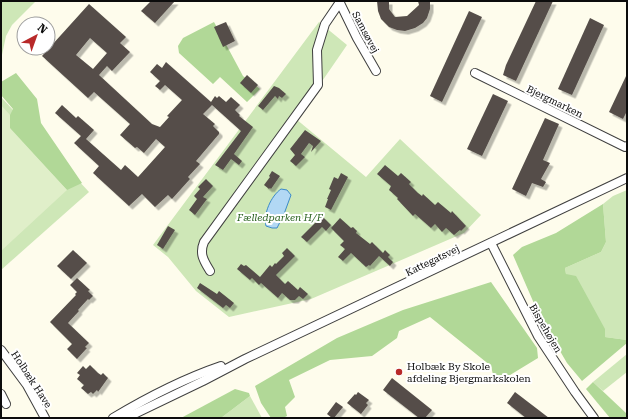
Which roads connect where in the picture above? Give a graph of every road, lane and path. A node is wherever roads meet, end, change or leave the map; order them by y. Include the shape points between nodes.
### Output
1 (340, 2) edge
2 (376, 71) dead end
3 (475, 73) dead end
4 (627, 146) edge
5 (627, 178) edge
6 (491, 243) junction
7 (210, 271) dead end
8 (1, 350) edge
9 (245, 358) junction
10 (1, 394) edge
11 (6, 404) dead end
12 (45, 418) edge
13 (113, 418) edge
14 (126, 418) edge
15 (594, 418) edge

1 - 2 street, Samsøvej
1 - 7 street via 325,24 317,50 318,85 204,242 202,255
3 - 4 street, Bjergmarken
5 - 6 street, Kattegatsvej
6 - 9 street, Kattegatsvej
6 - 15 street, Bispehøjen via 538,336
8 - 12 street, Holbæk Have
9 - 13 street, Kattegatsvej via 200,374 148,398
9 - 14 street, Kattegatsvej
10 - 11 street

